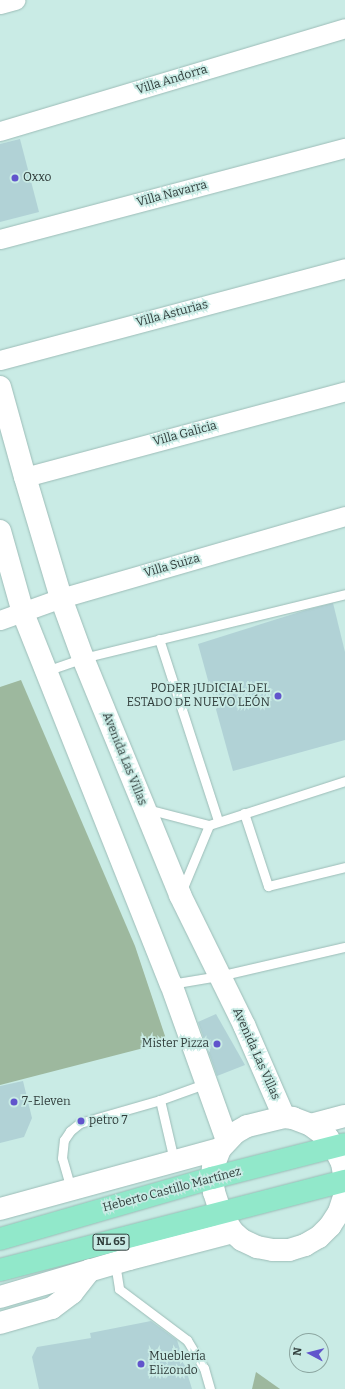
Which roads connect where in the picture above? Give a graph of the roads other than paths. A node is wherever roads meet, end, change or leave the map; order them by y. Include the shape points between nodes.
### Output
1 (15, 0) edge
2 (0, 4) edge
3 (345, 28) edge
4 (0, 132) edge
5 (345, 148) edge
6 (0, 239) edge
7 (345, 268) edge
8 (0, 360) edge
9 (0, 387) edge
10 (345, 391) edge
11 (24, 478) junction
12 (345, 516) edge
13 (0, 531) edge
14 (345, 594) edge
15 (61, 598) junction
16 (23, 613) junction
17 (0, 620) edge
18 (159, 639) junction
19 (83, 658) junction
20 (46, 671) junction
21 (345, 781) edge
22 (144, 808) junction
23 (244, 814) junction
24 (218, 821) junction
25 (209, 824) junction
26 (345, 867) edge
27 (180, 895) junction
28 (345, 947) edge
29 (219, 976) junction
30 (171, 984) junction
31 (206, 1083) junction
32 (160, 1100) junction
33 (345, 1116) edge
34 (284, 1117) junction
35 (311, 1125) junction
36 (223, 1144) junction
37 (340, 1145) edge
38 (174, 1160) junction
39 (212, 1178) junction
40 (345, 1182) edge
41 (71, 1189) junction
42 (0, 1209) edge
43 (221, 1213) junction
44 (338, 1221) edge
45 (233, 1232) junction
46 (0, 1239) edge
47 (115, 1263) junction
48 (0, 1270) edge
49 (90, 1270) junction
50 (0, 1297) edge
51 (0, 1323) edge
52 (210, 1389) edge

1 - 2 street
3 - 4 street, Villa Andorra
5 - 6 street, Villa Navarra
7 - 8 street, Villa Asturias
9 - 11 street, Avenida Las Villas
10 - 11 street, Villa Galicia
11 - 15 street, Avenida Las Villas
12 - 15 street, Villa Suiza
13 - 16 street
14 - 18 lane
15 - 16 street, Villa Suiza
15 - 19 street, Avenida Las Villas
16 - 17 street, Villa Suiza
16 - 20 street
18 - 19 lane
18 - 24 lane
19 - 20 lane
19 - 22 street, Avenida Las Villas
20 - 30 street
21 - 23 lane
22 - 25 lane
22 - 27 street, Avenida Las Villas
23 - 24 lane
23 - 26 lane via 268,886
24 - 25 lane
25 - 27 lane
27 - 29 street, Avenida Las Villas
28 - 29 lane
29 - 30 lane
29 - 34 street, Avenida Las Villas via 244,1025
30 - 31 street
31 - 32 lane
31 - 36 street
32 - 38 lane
32 - 41 lane via 80,1123 70,1131 64,1140 62,1158
33 - 35 street
34 - 35 street
34 - 36 street via 247,1126
35 - 37 street
36 - 38 street
36 - 39 street via 213,1167
37 - 39 main road, Heberto Castillo Martínez
37 - 40 street
38 - 41 street
39 - 43 street
39 - 46 main road, Heberto Castillo Martínez
40 - 43 main road, NL 65
40 - 44 street
41 - 42 street
43 - 45 street
43 - 48 main road, NL 65
44 - 45 street via 314,1240 289,1250 257,1247 242,1240
45 - 47 street
47 - 49 street
47 - 52 lane via 116,1280 120,1289 187,1340 204,1368
49 - 50 street
49 - 51 street via 72,1293 52,1308

